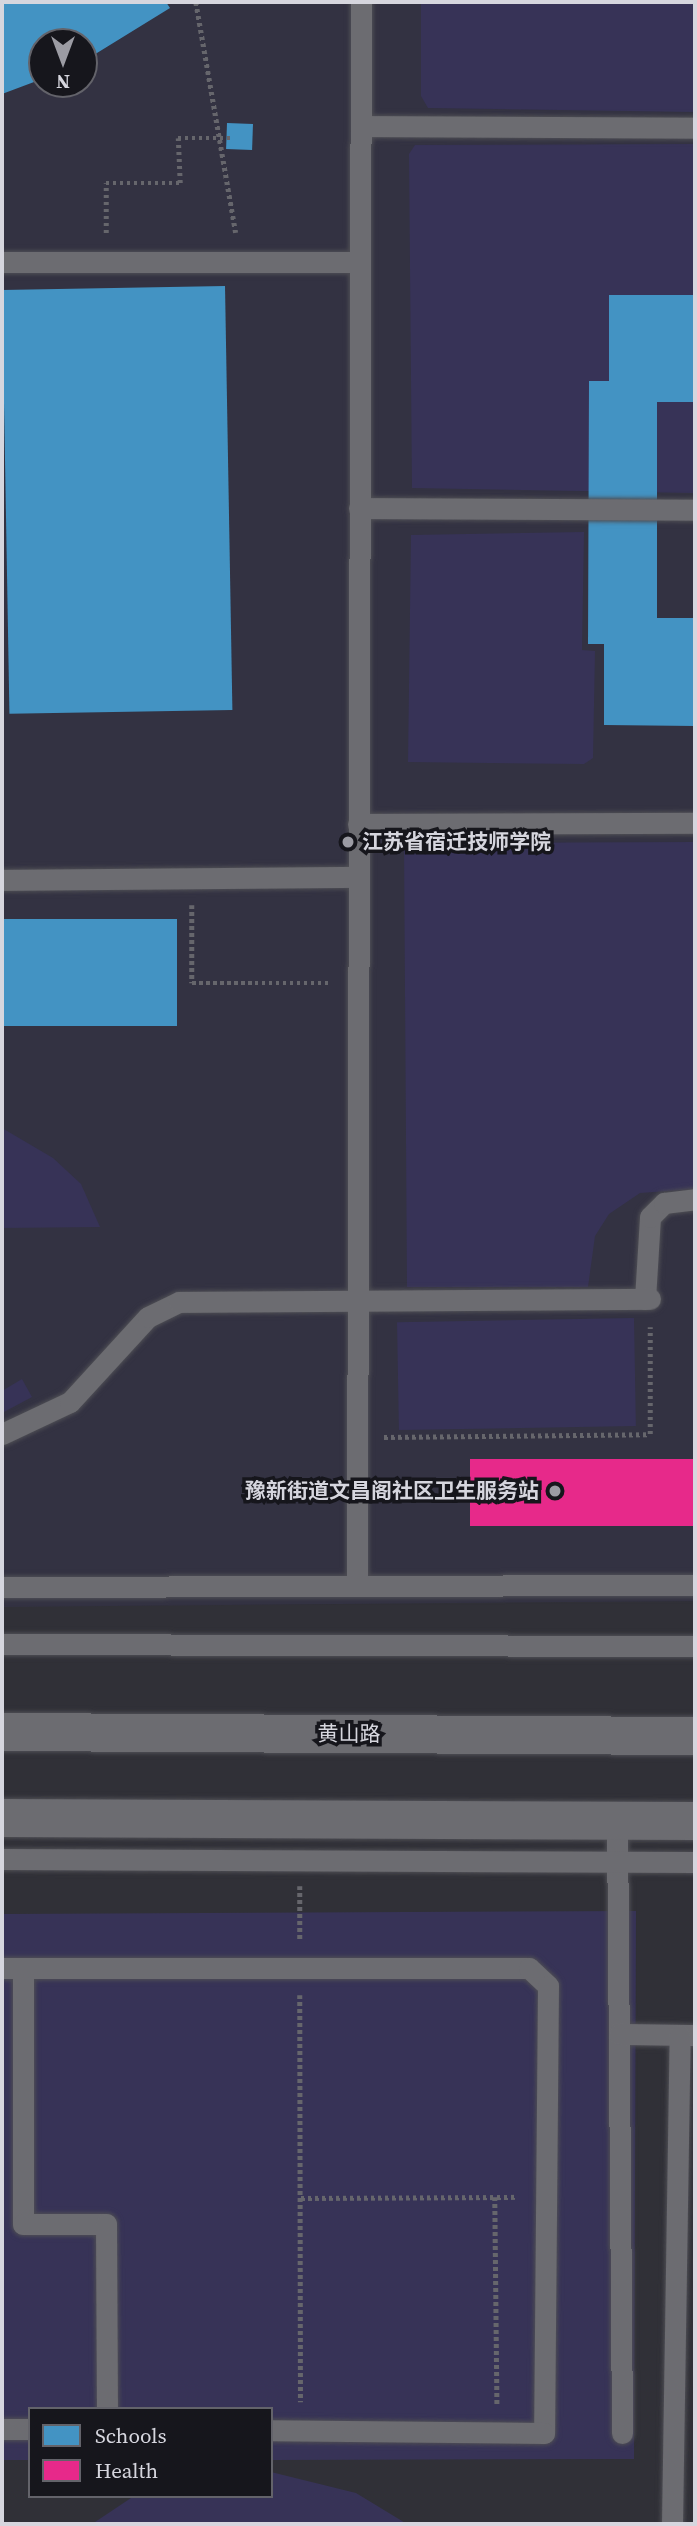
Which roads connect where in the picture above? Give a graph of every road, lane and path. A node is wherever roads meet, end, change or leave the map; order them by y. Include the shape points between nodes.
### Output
1 (197, 2) edge
2 (361, 2) edge
3 (361, 125) junction
4 (695, 128) edge
5 (219, 138) junction
6 (231, 138) dead end
7 (2, 262) edge
8 (106, 262) junction
9 (242, 262) junction
10 (360, 262) junction
11 (359, 508) junction
12 (695, 510) edge
13 (695, 823) edge
14 (358, 824) junction
15 (358, 877) junction
16 (192, 879) junction
17 (2, 880) edge
18 (358, 983) junction
19 (695, 1199) edge
20 (648, 1299) junction
21 (356, 1302) junction
22 (2, 1434) edge
23 (356, 1437) junction
24 (695, 1585) edge
25 (357, 1586) junction
26 (2, 1587) edge
27 (2, 1644) edge
28 (695, 1646) edge
29 (2, 1732) edge
30 (695, 1736) edge
31 (2, 1818) edge
32 (617, 1820) junction
33 (695, 1821) edge
34 (2, 1859) edge
35 (300, 1860) junction
36 (618, 1862) junction
37 (695, 1862) edge
38 (12, 1968) edge
39 (300, 1968) junction
40 (618, 2034) junction
41 (688, 2035) edge
42 (687, 2178) edge
43 (495, 2197) junction
44 (549, 2197) junction
45 (301, 2198) junction
46 (107, 2407) edge
47 (2, 2429) edge
48 (28, 2429) edge
49 (273, 2430) edge
50 (301, 2431) junction
51 (497, 2432) junction
52 (622, 2433) dead end
53 (672, 2524) edge

1 - 5 path
2 - 3 lane
3 - 4 lane
3 - 10 lane
5 - 6 path
5 - 8 path via 178,138 180,183 106,183
5 - 9 path
7 - 8 lane
8 - 9 lane
9 - 10 lane
10 - 11 lane
11 - 12 lane
11 - 14 lane
13 - 14 lane
14 - 15 lane
15 - 16 lane
15 - 18 lane
16 - 17 lane
16 - 18 path via 192,983
18 - 21 lane
19 - 20 lane via 664,1203 650,1217
20 - 21 lane
20 - 23 path via 650,1434
21 - 22 lane via 179,1302 148,1317 70,1402
21 - 23 lane
23 - 25 lane
24 - 25 lane
25 - 26 lane
27 - 28 lane
29 - 30 main road, 黄山路
31 - 32 main road
32 - 33 main road
32 - 36 lane
34 - 35 lane
35 - 36 lane
35 - 39 path
36 - 37 lane
36 - 40 lane
38 - 39 lane
38 - 46 lane via 23,2224 106,2224
39 - 44 lane via 529,1968 540,1974 548,1986
39 - 45 path
40 - 41 lane
40 - 52 lane
41 - 42 lane
42 - 53 lane
43 - 44 path
43 - 45 path
43 - 51 path
44 - 51 lane via 549,2422 544,2433
45 - 50 path
47 - 48 lane
49 - 50 lane
50 - 51 lane

